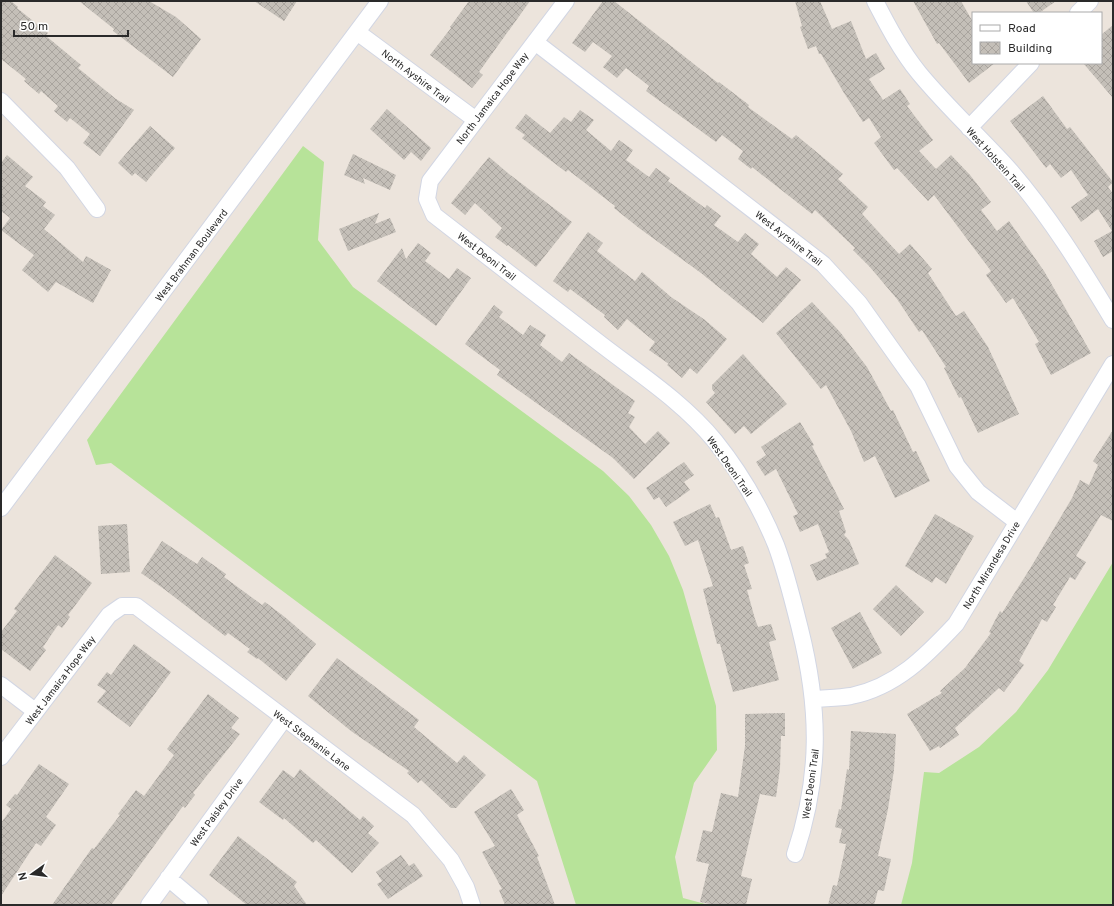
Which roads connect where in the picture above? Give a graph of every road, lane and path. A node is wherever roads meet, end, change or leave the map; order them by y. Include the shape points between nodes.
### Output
1 (380, 1) edge
2 (566, 1) edge
3 (875, 1) edge
4 (1090, 1) edge
5 (1079, 12) edge
6 (357, 32) junction
7 (535, 42) junction
8 (1029, 64) edge
9 (1, 101) edge
10 (476, 120) junction
11 (969, 128) junction
12 (427, 199) joint
13 (97, 209) dead end
14 (1113, 320) edge
15 (1113, 364) edge
16 (1, 508) edge
17 (1017, 522) junction
18 (122, 606) joint
19 (1, 684) edge
20 (814, 699) junction
21 (35, 711) junction
22 (284, 719) junction
23 (1, 757) edge
24 (794, 854) dead end
25 (168, 878) junction
26 (149, 905) edge
27 (200, 905) edge
28 (472, 905) edge

1 - 6 street, West Brahman Boulevard
2 - 7 street, North Jamaica Hope Way
3 - 11 street, West Holstein Trail via 891,33 919,72
4 - 5 street
6 - 10 street, North Ayshire Trail
6 - 16 street, West Brahman Boulevard
7 - 10 street, North Jamaica Hope Way
7 - 17 street, West Ayrshire Trail via 822,264 859,303 918,386 957,466 978,492
8 - 11 street
9 - 13 street via 67,168
10 - 12 street, North Jamaica Hope Way via 430,181
11 - 14 street, West Holstein Trail via 1008,168 1074,254
12 - 20 street, West Deoni Trail via 434,215 677,402 715,441 747,488 776,544 806,653
15 - 17 street, North Mirandesa Drive
17 - 20 street, North Mirandesa Drive via 956,624 931,651 904,674 876,688 851,696
18 - 21 street, West Jamaica Hope Way via 108,616
18 - 22 street, West Stephanie Lane via 136,606
19 - 21 street
20 - 24 street, West Deoni Trail via 816,743 810,792 803,829
21 - 23 street, West Jamaica Hope Way
22 - 25 street, West Paisley Drive
22 - 28 street, West Stephanie Lane via 413,814 451,860 466,887
25 - 26 street, West Paisley Drive
25 - 27 street

